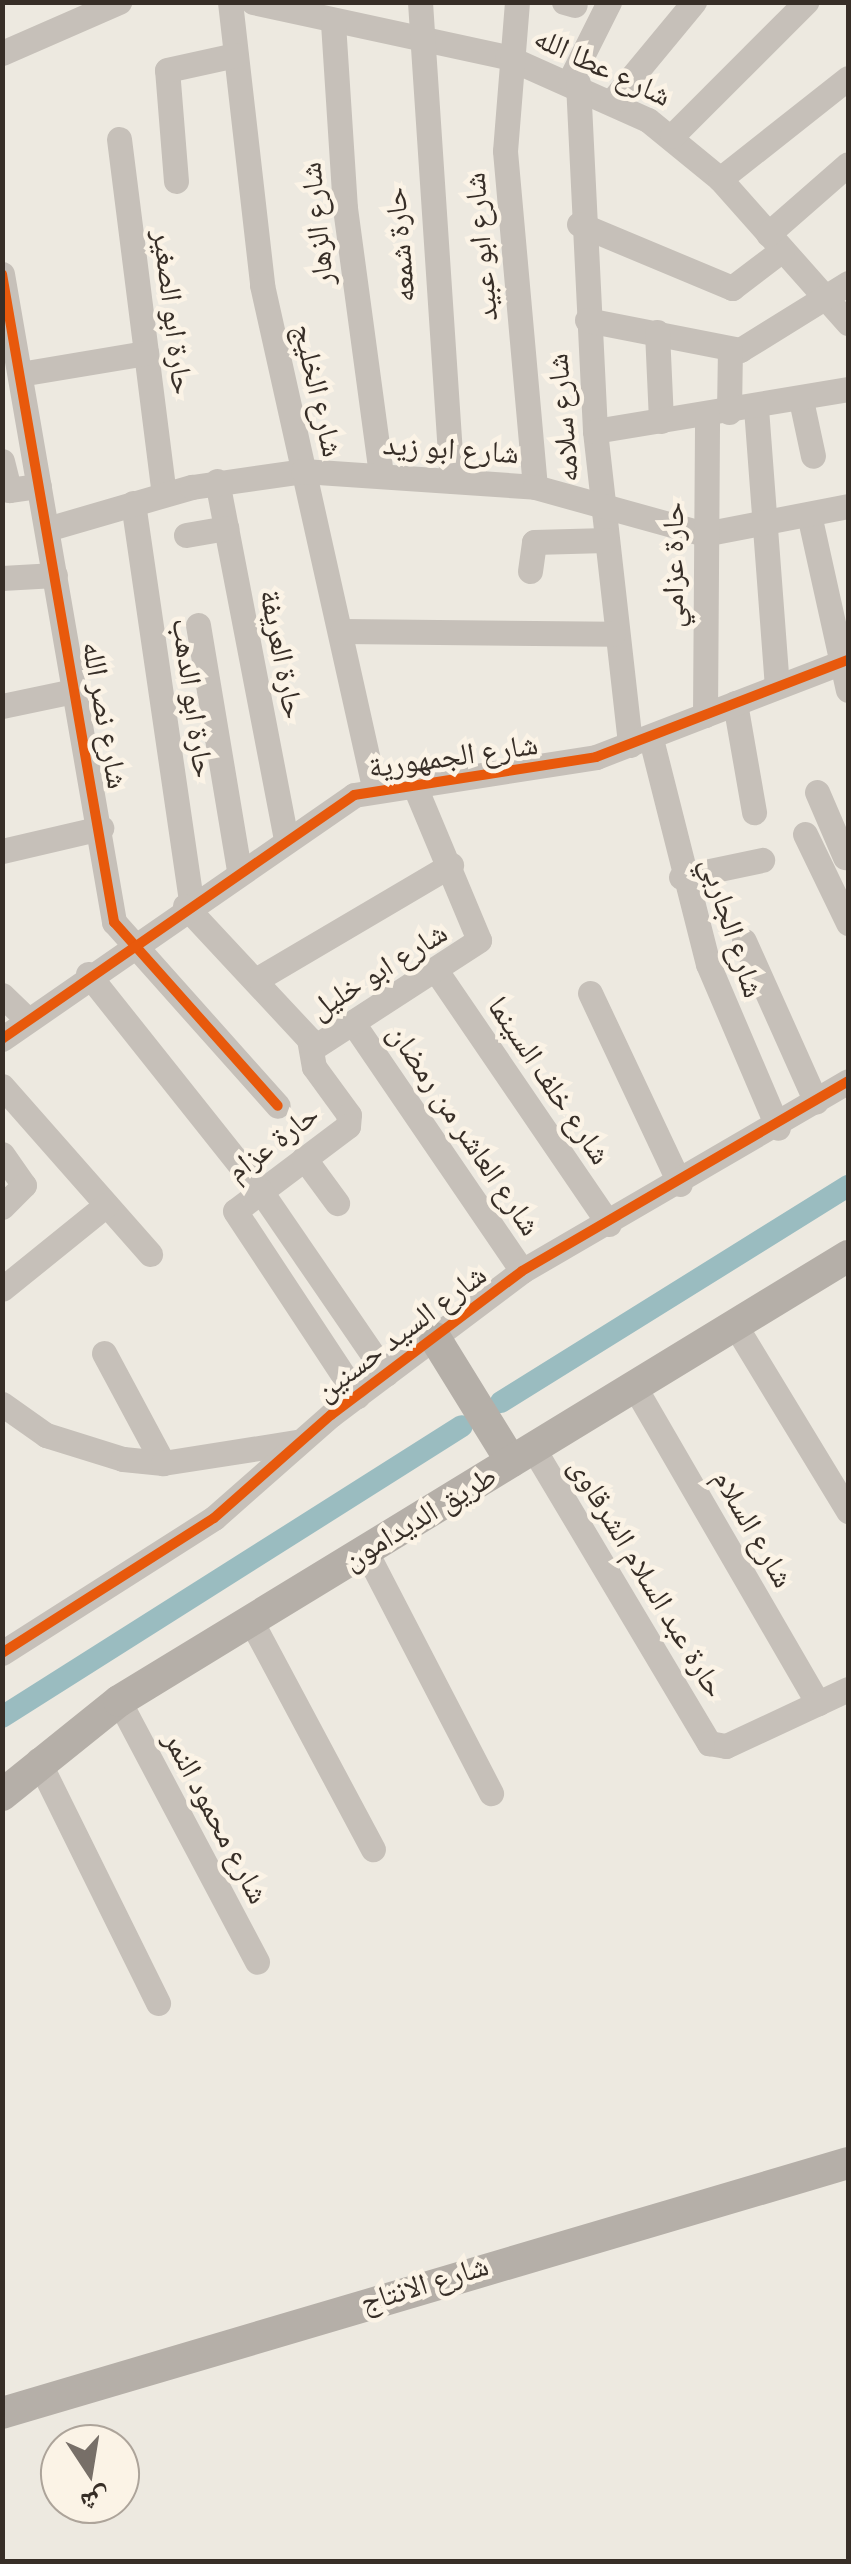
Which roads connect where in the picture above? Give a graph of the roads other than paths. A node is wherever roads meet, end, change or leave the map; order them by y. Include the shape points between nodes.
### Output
1 (120, 2) edge
2 (230, 2) edge
3 (253, 2) edge
4 (420, 2) edge
5 (517, 2) edge
6 (609, 2) edge
7 (694, 2) edge
8 (806, 2) edge
9 (333, 22) junction
10 (419, 38) junction
11 (2, 53) edge
12 (235, 55) junction
13 (507, 57) junction
14 (848, 78) edge
15 (574, 82) junction
16 (612, 101) junction
17 (672, 136) junction
18 (119, 139) dead end
19 (848, 164) edge
20 (720, 179) junction
21 (176, 181) dead end
22 (579, 224) junction
23 (775, 242) junction
24 (2, 274) edge
25 (848, 283) edge
26 (825, 300) junction
27 (587, 320) junction
28 (848, 323) edge
29 (657, 332) junction
30 (730, 350) junction
31 (146, 353) junction
32 (20, 374) junction
33 (848, 389) edge
34 (802, 400) junction
35 (756, 408) junction
36 (718, 413) junction
37 (661, 421) junction
38 (595, 431) junction
39 (813, 456) dead end
40 (2, 460) edge
41 (304, 471) junction
42 (381, 476) junction
43 (217, 481) junction
44 (452, 481) junction
45 (40, 486) junction
46 (535, 487) junction
47 (164, 494) junction
48 (134, 503) junction
49 (848, 506) edge
50 (603, 508) junction
51 (810, 519) junction
52 (47, 528) junction
53 (226, 528) junction
54 (762, 530) junction
55 (704, 534) junction
56 (186, 535) dead end
57 (606, 540) junction
58 (530, 570) dead end
59 (55, 574) junction
60 (2, 578) edge
61 (198, 624) dead end
62 (342, 631) junction
63 (613, 634) junction
64 (845, 661) edge
65 (777, 686) junction
66 (78, 690) junction
67 (848, 690) edge
68 (735, 703) junction
69 (2, 706) edge
70 (705, 716) junction
71 (641, 742) junction
72 (412, 780) junction
73 (374, 787) junction
74 (817, 792) dead end
75 (754, 812) dead end
76 (101, 828) junction
77 (805, 834) dead end
78 (286, 839) junction
79 (2, 852) edge
80 (762, 860) dead end
81 (839, 860) edge
82 (452, 865) junction
83 (239, 870) junction
84 (681, 877) junction
85 (188, 904) junction
86 (848, 924) edge
87 (744, 941) dead end
88 (128, 945) junction
89 (436, 972) junction
90 (88, 974) junction
91 (259, 978) junction
92 (590, 993) dead end
93 (2, 994) edge
94 (28, 1020) junction
95 (353, 1023) junction
96 (2, 1039) edge
97 (313, 1048) junction
98 (848, 1081) edge
99 (2, 1086) edge
100 (816, 1102) junction
101 (278, 1106) dead end
102 (778, 1128) junction
103 (2, 1154) edge
104 (304, 1158) junction
105 (680, 1184) junction
106 (260, 1190) junction
107 (337, 1202) dead end
108 (106, 1206) junction
109 (2, 1207) edge
110 (609, 1224) junction
111 (150, 1254) dead end
112 (848, 1256) edge
113 (522, 1271) junction
114 (2, 1289) edge
115 (735, 1324) junction
116 (435, 1338) junction
117 (104, 1353) dead end
118 (386, 1374) junction
119 (634, 1386) junction
120 (356, 1396) junction
121 (7, 1416) edge
122 (298, 1442) junction
123 (522, 1454) junction
124 (163, 1463) junction
125 (848, 1511) edge
126 (365, 1550) junction
127 (250, 1619) junction
128 (2, 1653) edge
129 (848, 1689) edge
130 (119, 1701) junction
131 (818, 1703) junction
132 (38, 1760) junction
133 (491, 1793) dead end
134 (2, 1795) edge
135 (373, 1848) dead end
136 (257, 1962) dead end
137 (158, 2003) dead end
138 (848, 2163) edge
139 (848, 2185) edge
140 (624, 2232) junction
141 (2, 2413) edge
142 (2, 2434) edge

1 - 11 street
2 - 12 street, شارع الخليج
3 - 9 street, شارع عطا الله
4 - 10 street, حارة شمعه
5 - 13 street, شارع ابو عبيد
6 - 15 street
7 - 16 street
8 - 17 street
9 - 10 street, شارع عطا الله
9 - 42 street, شارع الزهار via 345,208
10 - 13 street, شارع عطا الله
10 - 44 street, حارة شمعه
12 - 21 street via 167,70
12 - 41 street, شارع الخليج via 253,234
13 - 15 street, شارع عطا الله
13 - 46 street, شارع ابو عبيد via 509,229
14 - 20 street
15 - 16 street, شارع عطا الله
15 - 22 street, شارع سلامه
16 - 17 street, شارع عطا الله
17 - 20 street, شارع عطا الله
18 - 31 street, حارة ابو الصغير
19 - 23 street
20 - 23 street, شارع عطا الله
22 - 23 street via 732,288
22 - 27 street, شارع سلامه
23 - 26 street, شارع عطا الله
24 - 32 street, شارع نصر الله
25 - 26 street
26 - 28 street, شارع عطا الله
26 - 30 street via 759,345
27 - 29 street
27 - 38 street, شارع سلامه
29 - 30 street
29 - 37 street
30 - 36 street, حارة عزامي
31 - 32 street
31 - 47 street, حارة ابو الصغير
32 - 45 street, شارع نصر الله
33 - 34 street
34 - 35 street
34 - 39 street
35 - 36 street
35 - 54 street
36 - 37 street
36 - 55 street, حارة عزامي
37 - 38 street
38 - 50 street, شارع سلامه
40 - 45 street via 9,490
41 - 42 street, شارع ابو زيد
41 - 43 street, شارع ابو زيد
41 - 62 street, شارع الخليج
42 - 44 street, شارع ابو زيد
43 - 47 street, شارع ابو زيد
43 - 53 street, حارة العريفة
44 - 46 street, شارع ابو زيد
45 - 52 street, شارع نصر الله
46 - 50 street, شارع ابو زيد
47 - 48 street, شارع ابو زيد
48 - 52 street, شارع ابو زيد
48 - 85 street, حارة ابو الدهب
49 - 51 street, شارع ابو زيد
50 - 55 street, شارع ابو زيد
50 - 57 street, شارع سلامه
51 - 54 street, شارع ابو زيد
51 - 64 street
52 - 59 street, شارع نصر الله
53 - 56 street
53 - 78 street, حارة العريفة
54 - 55 street, شارع ابو زيد
54 - 65 street
55 - 70 street, حارة عزامي
57 - 58 street via 534,542
57 - 63 street, شارع سلامه
59 - 60 street
59 - 66 street, شارع نصر الله
61 - 83 street
62 - 63 street
62 - 73 street, شارع الخليج
63 - 71 street, شارع سلامه
64 - 65 street, شارع الجمهورية
64 - 67 street
65 - 68 street, شارع الجمهورية
66 - 69 street
66 - 76 street, شارع نصر الله
68 - 70 street, شارع الجمهورية
68 - 75 street
70 - 71 street, شارع الجمهورية
71 - 72 street, شارع الجمهورية via 524,772
71 - 84 street, شارع الجاربي
72 - 73 street, شارع الجمهورية
72 - 82 street, شارع ابو خليل
73 - 78 street, شارع الجمهورية
74 - 81 street
76 - 79 street
76 - 88 street, شارع نصر الله via 114,922
77 - 81 street
78 - 83 street, شارع الجمهورية
80 - 84 street
81 - 86 street
82 - 89 street, شارع ابو خليل via 481,930 474,948
82 - 91 street
83 - 85 street, شارع الجمهورية
84 - 102 street, شارع الجاربي via 724,1008
85 - 88 street, شارع الجمهورية
85 - 91 street, حارة عزام
87 - 100 street
88 - 90 street, شارع الجمهورية
88 - 101 street, شارع نصر الله
89 - 95 street, شارع ابو خليل
89 - 110 street, شارع خلف السينما
90 - 94 street, شارع الجمهورية
90 - 106 street
91 - 97 street, حارة عزام
92 - 105 street
93 - 94 street
94 - 96 street, شارع الجمهورية
95 - 97 street, شارع ابو خليل
95 - 113 street, شارع العاشر من رمضان
97 - 104 street, حارة عزام via 314,1067 351,1121
98 - 100 street, شارع السيد حسنين
99 - 108 street
100 - 102 street, شارع السيد حسنين
102 - 105 street, شارع السيد حسنين
103 - 109 street via 24,1185
104 - 106 street, حارة عزام
104 - 107 street
105 - 110 street, شارع السيد حسنين
106 - 118 street
106 - 120 street, حارة عزام via 236,1211
108 - 111 street
108 - 114 street
110 - 113 street, شارع السيد حسنين
112 - 115 main road, طريق الديدامون
113 - 116 street, شارع السيد حسنين
115 - 119 main road, طريق الديدامون
115 - 125 street
116 - 118 street, شارع السيد حسنين
116 - 123 main road
117 - 124 street
118 - 120 street, شارع السيد حسنين
119 - 123 main road, طريق الديدامون
119 - 131 street, شارع السلام
120 - 122 street, شارع السيد حسنين
121 - 124 street via 84,1450
122 - 124 street
122 - 128 street, شارع السيد حسنين via 214,1518
123 - 126 main road, طريق الديدامون
123 - 131 street, حارة عبد السلام الشرقاوى via 706,1740 726,1746
126 - 127 main road, طريق الديدامون
126 - 133 street
127 - 130 main road, طريق الديدامون
127 - 135 street
129 - 131 street
130 - 132 main road, طريق الديدامون
130 - 136 street, شارع محمود النمر
132 - 134 main road, طريق الديدامون
132 - 137 street
138 - 140 main road, شارع الانتاج
139 - 140 main road, شارع الانتاج
140 - 141 main road, شارع الانتاج
140 - 142 main road, شارع الانتاج

